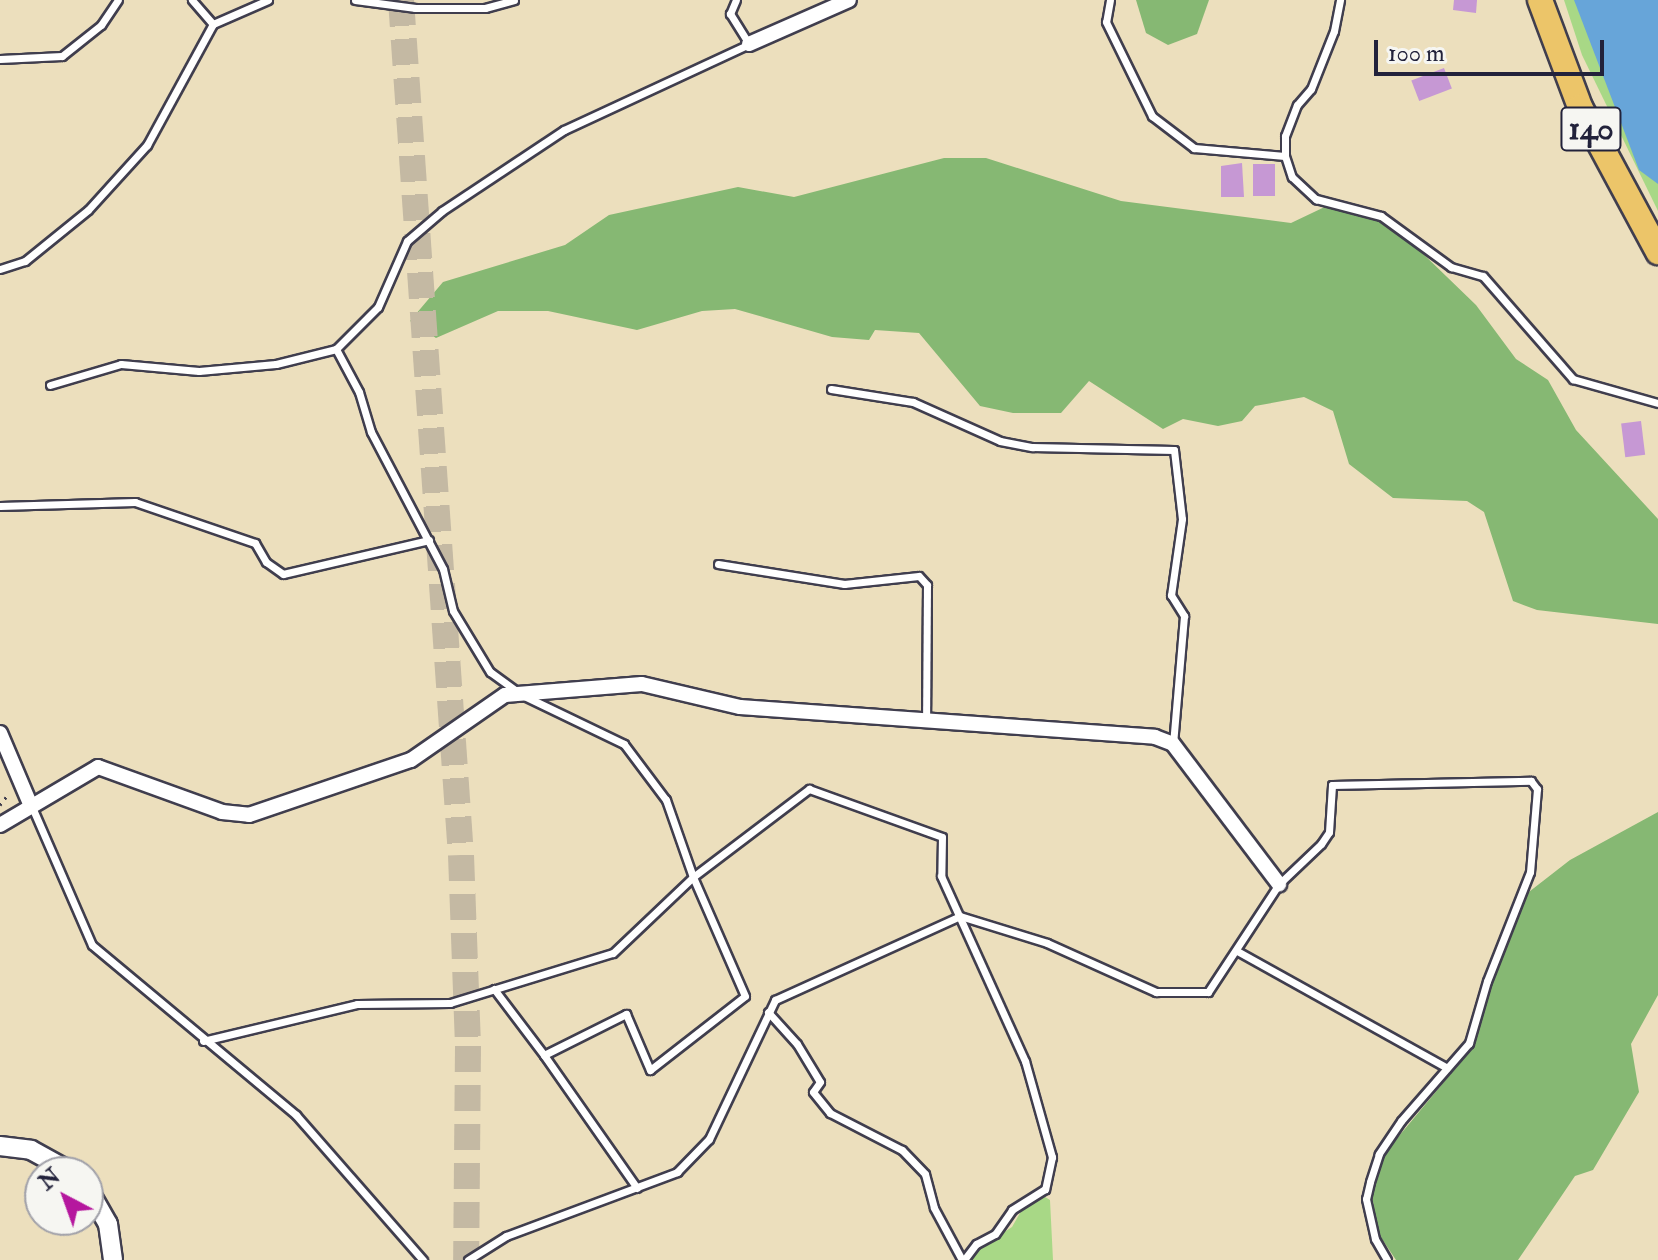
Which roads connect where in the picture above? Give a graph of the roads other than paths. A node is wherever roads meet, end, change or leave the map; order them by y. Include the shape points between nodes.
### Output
1 (118, 0) edge
2 (192, 0) edge
3 (268, 0) edge
4 (355, 0) edge
5 (514, 0) edge
6 (736, 0) edge
7 (849, 0) edge
8 (1110, 0) edge
9 (1340, 0) edge
10 (1540, 0) edge
11 (213, 24) junction
12 (749, 44) junction
13 (0, 59) edge
14 (1287, 158) junction
15 (1658, 252) edge
16 (0, 269) edge
17 (336, 349) junction
18 (50, 385) dead end
19 (831, 389) dead end
20 (1658, 403) edge
21 (0, 506) edge
22 (429, 540) junction
23 (718, 564) dead end
24 (522, 695) junction
25 (926, 719) junction
26 (0, 733) edge
27 (1173, 744) junction
28 (31, 806) junction
29 (0, 825) edge
30 (693, 877) junction
31 (1279, 884) junction
32 (960, 916) junction
33 (1237, 951) junction
34 (494, 989) junction
35 (768, 1012) junction
36 (203, 1041) junction
37 (544, 1055) junction
38 (1447, 1068) junction
39 (0, 1146) edge
40 (42, 1156) edge
41 (637, 1188) junction
42 (104, 1217) edge
43 (113, 1260) edge
44 (423, 1260) edge
45 (468, 1260) edge
46 (963, 1260) edge
47 (1387, 1260) edge

1 - 13 lane via 101,25 62,56
2 - 11 lane
3 - 11 lane
4 - 5 lane via 415,8 485,8
6 - 12 lane via 730,14
7 - 12 street
8 - 14 lane via 1106,22 1152,116 1194,148
9 - 14 lane via 1311,89 1297,105 1285,136
10 - 15 highway, 140 via 1580,107
11 - 16 lane via 147,145 88,210 25,261
12 - 17 lane via 564,130 442,211 407,241 378,307
14 - 20 lane via 1289,169 1316,199 1381,216 1451,267 1476,271 1516,308 1539,344 1573,379
17 - 18 lane via 276,364 199,371 121,364
17 - 22 lane via 359,392 377,445
19 - 27 lane via 913,402 1000,441 1032,447 1174,450 1182,519 1171,595 1184,616
21 - 22 lane via 135,502 255,543 266,562 283,574
22 - 24 lane via 453,611 490,672
23 - 25 lane via 844,584 919,576 927,585
24 - 25 street via 642,684 740,707
24 - 28 street via 488,703 411,760 249,815 222,812 98,767
24 - 30 lane via 624,744 666,800
25 - 27 street via 1140,736
26 - 28 street
27 - 31 street
28 - 29 street
28 - 36 lane via 92,945
30 - 32 lane via 809,789 942,837 941,876
30 - 34 lane via 613,953
30 - 37 lane via 745,996 650,1070 626,1014
31 - 33 lane
31 - 38 lane via 1329,832 1332,785 1531,781 1537,789 1530,872 1469,1043
32 - 33 lane via 1047,943 1156,992 1208,992
32 - 35 lane via 775,1000
32 - 46 lane via 1025,1061 1052,1157 1045,1189 1012,1210 995,1234 976,1244
33 - 38 lane
34 - 36 lane via 450,1003 357,1004
34 - 37 lane
35 - 41 lane via 709,1139 677,1172
35 - 46 lane via 797,1044 820,1082 813,1092 830,1113 902,1150 925,1174 934,1208
36 - 44 lane via 296,1115
37 - 41 lane
38 - 47 lane via 1379,1154 1370,1182 1366,1199 1375,1239
39 - 40 street
41 - 45 lane via 506,1236
42 - 43 street

